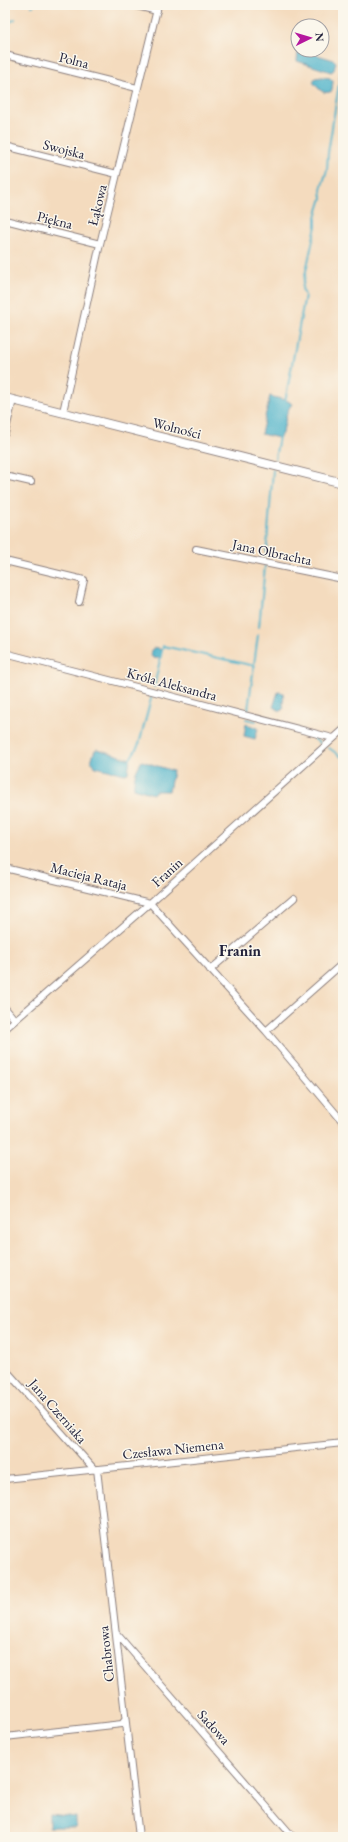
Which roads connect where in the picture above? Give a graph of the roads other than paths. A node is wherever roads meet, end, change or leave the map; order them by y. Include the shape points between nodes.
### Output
1 (133, 5) edge
2 (157, 8) edge
3 (5, 55) edge
4 (137, 88) junction
5 (5, 146) edge
6 (117, 174) junction
7 (5, 220) edge
8 (100, 244) junction
9 (9, 399) edge
10 (63, 412) junction
11 (5, 433) edge
12 (5, 476) edge
13 (31, 482) dead end
14 (343, 483) edge
15 (196, 549) dead end
16 (5, 561) edge
17 (343, 579) edge
18 (79, 602) dead end
19 (5, 653) edge
20 (343, 730) edge
21 (333, 738) junction
22 (5, 868) edge
23 (294, 898) dead end
24 (150, 903) junction
25 (343, 963) edge
26 (210, 970) junction
27 (5, 1008) edge
28 (15, 1020) junction
29 (5, 1029) edge
30 (266, 1031) junction
31 (343, 1122) edge
32 (5, 1369) edge
33 (343, 1443) edge
34 (95, 1469) junction
35 (5, 1479) edge
36 (117, 1634) junction
37 (125, 1720) junction
38 (5, 1737) edge
39 (139, 1837) edge
40 (293, 1837) edge

1 - 2 street
2 - 4 street, Łąkowa
3 - 4 street, Polna
4 - 6 street, Łąkowa
5 - 6 street, Swojska
6 - 8 street, Łąkowa
7 - 8 street, Piękna
8 - 10 street, Łąkowa
9 - 10 street, Wolności
9 - 11 street
10 - 14 street, Wolności
12 - 13 street
15 - 17 street, Jana Olbrachta
16 - 18 street via 84,580
19 - 21 street, Króla Aleksandra
20 - 21 street, Franin
21 - 24 street, Franin
22 - 24 street, Macieja Rataja
23 - 26 street
24 - 26 street
24 - 28 street, Franin
25 - 30 street
26 - 30 street
27 - 28 street
28 - 29 street, Franin
30 - 31 street
32 - 34 street, Jana Czerniaka
33 - 34 street, Czesława Niemena
34 - 35 street, Czesława Niemena
34 - 36 street, Chabrowa
36 - 37 street, Chabrowa
36 - 40 street, Sadowa
37 - 38 street via 122,1724
37 - 39 street, Chabrowa

